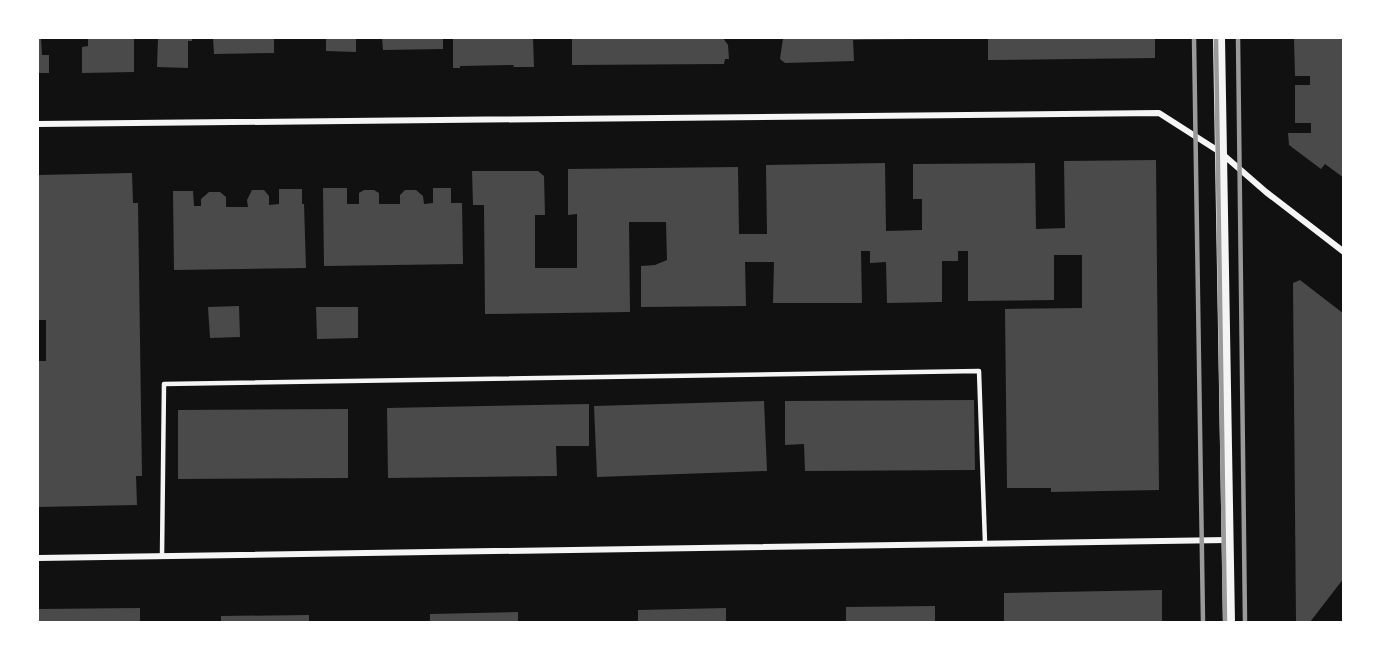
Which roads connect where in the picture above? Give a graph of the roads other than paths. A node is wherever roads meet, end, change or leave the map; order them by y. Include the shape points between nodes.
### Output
1 (1219, 38) edge
2 (38, 124) edge
3 (1220, 152) junction
4 (1344, 252) edge
5 (1227, 540) junction
6 (985, 543) junction
7 (162, 556) junction
8 (38, 558) edge
9 (1228, 622) edge

1 - 3 main road
2 - 3 street via 1159,113
3 - 4 street
3 - 5 main road
5 - 6 street
5 - 9 main road
6 - 7 street
6 - 7 lane via 979,371 907,372 164,384
7 - 8 street

